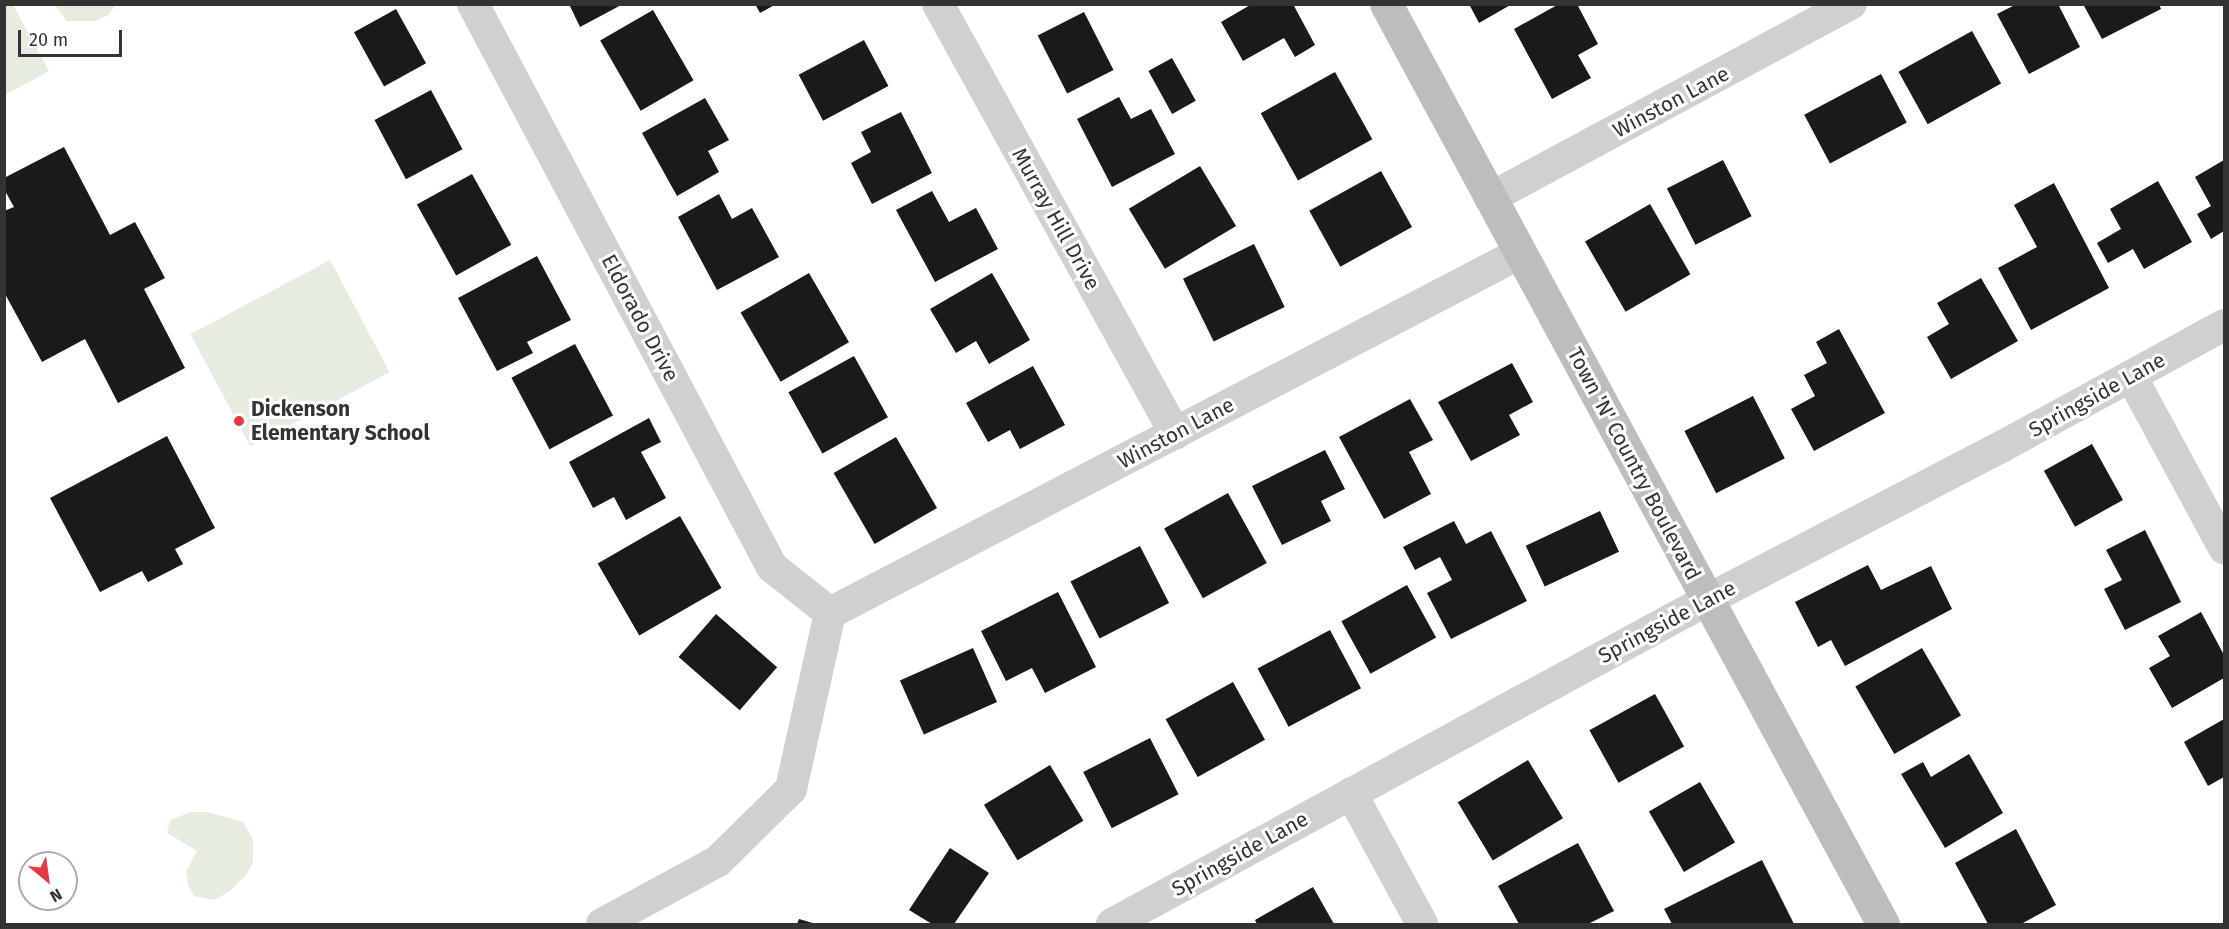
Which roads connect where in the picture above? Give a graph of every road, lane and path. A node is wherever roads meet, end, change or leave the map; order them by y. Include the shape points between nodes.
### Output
1 (473, 4) edge
2 (938, 4) edge
3 (1386, 4) edge
4 (1851, 4) edge
5 (1490, 198) junction
6 (1520, 253) junction
7 (2224, 325) edge
8 (2131, 376) junction
9 (1175, 434) junction
10 (2224, 548) edge
11 (1707, 600) junction
12 (830, 613) junction
13 (1351, 793) junction
14 (602, 924) edge
15 (1112, 924) edge
16 (1422, 924) edge
17 (1883, 924) edge

1 - 12 street, Eldorado Drive via 772,567
2 - 9 street, Murray Hill Drive
3 - 5 street, Town 'N' Country Boulevard
4 - 5 street, Winston Lane
5 - 6 street, Town 'N' Country Boulevard
6 - 9 street, Winston Lane
6 - 11 street, Town 'N' Country Boulevard
7 - 8 street, Springside Lane
8 - 10 street
8 - 11 street, Springside Lane
9 - 12 street, Winston Lane
11 - 13 street, Springside Lane
11 - 17 street, Town 'N' Country Boulevard
12 - 14 street via 791,789 718,861
13 - 15 street, Springside Lane
13 - 16 street

